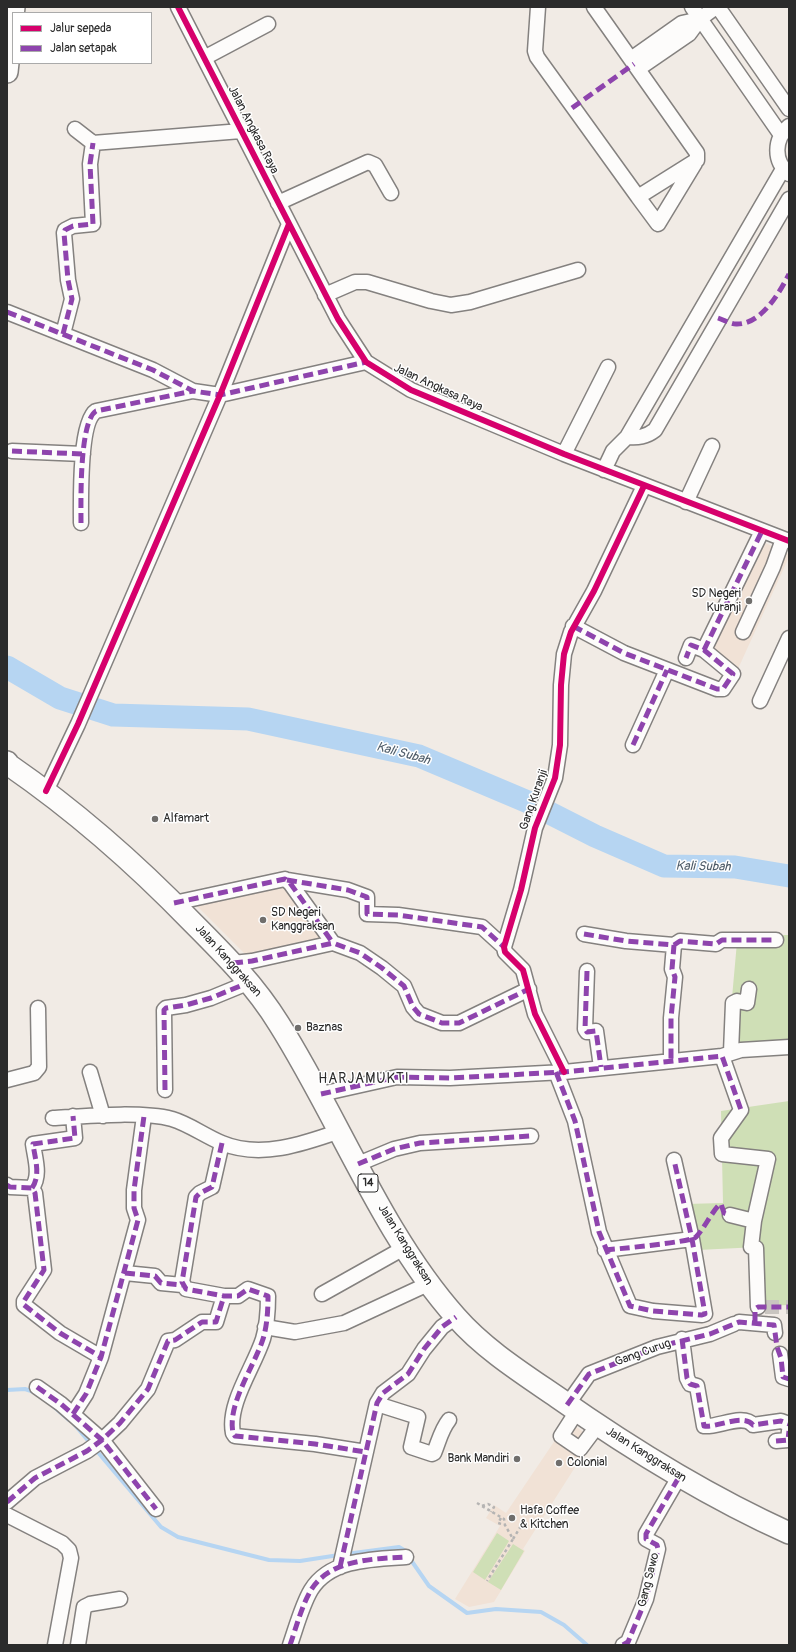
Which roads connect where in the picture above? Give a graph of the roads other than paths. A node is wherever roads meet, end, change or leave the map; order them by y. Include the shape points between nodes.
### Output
1 (178, 7) edge
2 (594, 7) edge
3 (692, 7) edge
4 (717, 7) edge
5 (539, 8) edge
6 (700, 19) junction
7 (268, 24) dead end
8 (12, 26) edge
9 (204, 58) junction
10 (634, 64) junction
11 (7, 72) edge
12 (789, 109) edge
13 (75, 128) dead end
14 (241, 131) junction
15 (785, 131) edge
16 (92, 143) junction
17 (697, 160) junction
18 (786, 172) edge
19 (391, 193) dead end
20 (638, 197) junction
21 (789, 199) edge
22 (278, 203) junction
23 (289, 224) junction
24 (578, 270) dead end
25 (326, 295) junction
26 (702, 309) junction
27 (7, 312) edge
28 (718, 318) junction
29 (63, 334) junction
30 (366, 362) junction
31 (608, 367) dead end
32 (193, 391) junction
33 (220, 395) junction
34 (627, 438) junction
35 (712, 446) dead end
36 (12, 451) dead end
37 (83, 454) junction
38 (564, 454) junction
39 (607, 463) junction
40 (644, 486) junction
41 (686, 502) junction
42 (81, 523) dead end
43 (762, 531) junction
44 (786, 540) edge
45 (574, 626) junction
46 (743, 632) dead end
47 (789, 638) edge
48 (704, 650) junction
49 (686, 658) dead end
50 (667, 670) junction
51 (760, 701) dead end
52 (633, 745) dead end
53 (8, 764) edge
54 (46, 791) junction
55 (287, 880) junction
56 (174, 902) junction
57 (584, 934) dead end
58 (776, 940) dead end
59 (333, 943) junction
60 (674, 945) junction
61 (504, 947) junction
62 (233, 963) junction
63 (587, 971) dead end
64 (250, 982) junction
65 (529, 989) junction
66 (749, 989) dead end
67 (38, 1008) dead end
68 (789, 1047) edge
69 (727, 1054) junction
70 (671, 1061) junction
71 (600, 1067) junction
72 (90, 1072) dead end
73 (560, 1072) junction
74 (7, 1080) edge
75 (165, 1090) dead end
76 (321, 1094) junction
77 (73, 1116) junction
78 (103, 1116) junction
79 (144, 1116) junction
80 (53, 1118) dead end
81 (340, 1131) junction
82 (531, 1136) dead end
83 (222, 1143) junction
84 (674, 1160) dead end
85 (358, 1164) junction
86 (7, 1185) edge
87 (32, 1188) junction
88 (730, 1215) dead end
89 (754, 1221) junction
90 (692, 1240) junction
91 (404, 1248) junction
92 (605, 1250) junction
93 (125, 1273) junction
94 (428, 1284) junction
95 (182, 1285) junction
96 (322, 1294) dead end
97 (224, 1296) junction
98 (456, 1317) junction
99 (755, 1322) junction
100 (265, 1327) junction
101 (682, 1339) junction
102 (101, 1357) junction
103 (789, 1378) edge
104 (36, 1387) dead end
105 (377, 1404) junction
106 (572, 1408) junction
107 (73, 1414) junction
108 (449, 1420) dead end
109 (789, 1424) edge
110 (598, 1425) junction
111 (789, 1431) edge
112 (776, 1441) dead end
113 (96, 1444) junction
114 (366, 1452) junction
115 (679, 1477) junction
116 (7, 1502) edge
117 (156, 1509) dead end
118 (7, 1515) edge
119 (789, 1532) edge
120 (406, 1557) dead end
121 (343, 1558) junction
122 (120, 1599) dead end
123 (55, 1645) edge
124 (78, 1645) edge
125 (290, 1645) edge
126 (623, 1645) edge

1 - 9 street, Jalan Angkasa Raya
2 - 10 street
3 - 6 street
4 - 6 street
4 - 12 street
5 - 20 street via 535,50 537,56
6 - 10 street via 682,23
6 - 15 street
7 - 9 street
8 - 11 highway
9 - 14 street, Jalan Angkasa Raya
10 - 17 street via 697,154
13 - 16 street
14 - 16 street
14 - 22 street, Jalan Angkasa Raya
15 - 18 street via 778,142 777,156
16 - 29 street via 90,164 93,224 73,226 65,230 64,234 72,299
17 - 20 street
17 - 20 street via 658,224
18 - 26 street
19 - 22 street via 375,165 368,162
21 - 28 street
22 - 23 street, Jalan Angkasa Raya
23 - 25 street, Jalan Angkasa Raya
23 - 33 street
24 - 25 street via 470,302 451,304 431,301 367,282 355,282
25 - 30 street, Jalan Angkasa Raya via 346,334
26 - 28 street
26 - 34 street
27 - 29 street
28 - 34 street via 655,430 648,436
29 - 32 street via 153,370
30 - 33 street
30 - 38 street, Jalan Angkasa Raya via 411,390
31 - 38 street
32 - 33 street
32 - 37 street via 96,411 90,416
33 - 54 street via 78,724
34 - 39 street via 613,451
35 - 41 street
36 - 37 street
37 - 42 street
38 - 39 street, Jalan Angkasa Raya
39 - 40 street, Jalan Angkasa Raya
40 - 41 street, Jalan Angkasa Raya
40 - 45 street, Gang Kuranji via 594,591
41 - 43 street, Jalan Angkasa Raya
43 - 44 street, Jalan Angkasa Raya
43 - 48 street
44 - 46 street
45 - 50 street via 624,653
45 - 61 street, Gang Kuranji via 564,654 560,745 555,778 535,828
47 - 51 street
48 - 49 street via 691,645
48 - 50 street via 733,674 722,690
50 - 52 street
53 - 54 highway, Jalan Kanggraksan / 14
54 - 56 highway, Jalan Kanggraksan / 14 via 86,821
55 - 56 street via 281,879
55 - 59 street
55 - 61 street via 348,890 367,897 367,914 398,915 482,927
56 - 62 highway, Jalan Kanggraksan / 14
57 - 60 street
58 - 60 street via 722,940 716,944 680,941
59 - 62 street
59 - 65 street via 360,953 382,968 404,986 419,1014 442,1023 459,1022
60 - 70 street
61 - 65 street via 505,952 523,970
62 - 64 highway, Jalan Kanggraksan / 14
63 - 71 street via 585,1029 587,1032 596,1032
64 - 75 street via 211,998 164,1010
64 - 76 highway, Jalan Kanggraksan / 14 via 278,1022
65 - 73 street via 535,1014
66 - 69 street via 747,1003 733,1003
67 - 74 street via 39,1067 34,1073
68 - 69 street
69 - 70 street
69 - 89 street via 741,1110 721,1138 722,1154 768,1159
70 - 71 street
71 - 73 street
72 - 78 street
73 - 76 street via 450,1078 397,1076
73 - 92 street via 575,1121
76 - 81 highway, Jalan Kanggraksan / 14
77 - 78 street
77 - 80 street
77 - 87 street via 75,1138 33,1144 38,1174 37,1182
78 - 79 street
79 - 83 street via 172,1119
79 - 93 street via 134,1190 134,1208 138,1220
81 - 83 street via 292,1146 266,1150 243,1149
81 - 85 highway, Jalan Kanggraksan / 14
82 - 85 street via 420,1143 394,1148
83 - 95 street via 212,1187 196,1197
84 - 90 street
85 - 91 highway, Jalan Kanggraksan / 14
86 - 87 street
87 - 102 street via 44,1270 24,1305 60,1333
88 - 89 street
89 - 99 street via 751,1247 756,1248 761,1307 755,1309
90 - 92 street
90 - 92 street via 705,1314 702,1315 672,1314 631,1307
91 - 94 highway, Jalan Kanggraksan / 14
91 - 96 street
93 - 95 street via 155,1276 161,1283
93 - 102 street
94 - 98 highway, Jalan Kanggraksan / 14
94 - 100 street via 344,1323 295,1332
95 - 97 street via 186,1289
97 - 100 street via 238,1296 248,1289 268,1295
97 - 113 street via 216,1322 202,1322 175,1340 168,1341 148,1389 120,1423
98 - 105 street via 442,1327 408,1374 383,1393
98 - 106 highway, Jalan Kanggraksan / 14 via 491,1350
99 - 101 street, Gang Curug via 737,1323 710,1334
99 - 103 street, Gang Curug via 774,1325 783,1377
100 - 114 street via 262,1340 235,1402 235,1436
101 - 106 street, Gang Curug via 657,1346 589,1374
101 - 109 street via 687,1378 690,1384 697,1386 704,1426 744,1419 753,1425 781,1421
102 - 107 street via 86,1394
104 - 107 street
105 - 108 street via 418,1417 411,1447 432,1454 442,1429
105 - 114 street
106 - 110 highway, Jalan Kanggraksan / 14
106 - 110 street, Gang Curug via 561,1436 580,1449
107 - 113 street
110 - 115 highway, Jalan Kanggraksan / 14
111 - 112 street via 788,1440
113 - 116 street via 36,1478
113 - 117 street
114 - 121 street
115 - 119 highway, Jalan Kanggraksan / 14
115 - 126 street, Gang Sawo via 646,1534 646,1539 657,1545 658,1549 646,1599 628,1642
118 - 123 street via 62,1543 69,1550 71,1558
120 - 121 street
121 - 125 street via 311,1590
122 - 124 street via 84,1607

